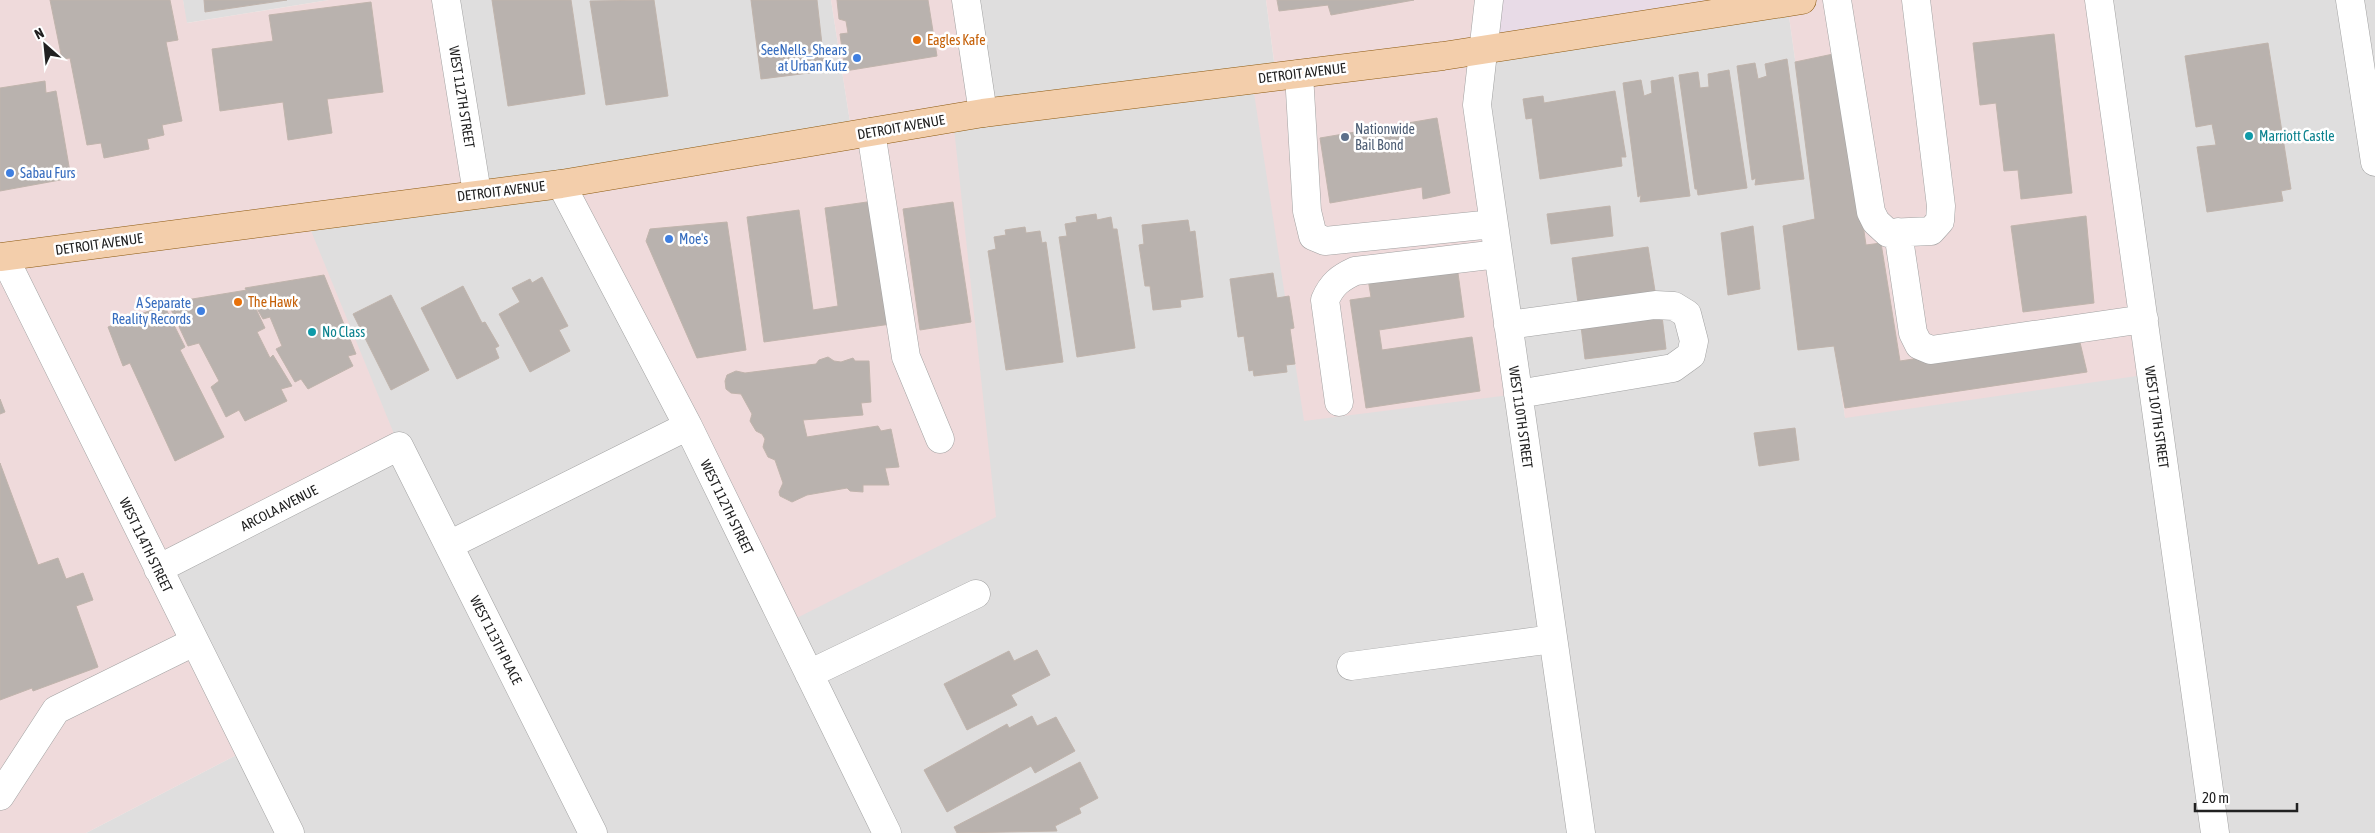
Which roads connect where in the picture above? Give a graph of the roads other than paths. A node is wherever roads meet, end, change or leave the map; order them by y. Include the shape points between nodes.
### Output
1 (446, 0) edge
2 (966, 0) edge
3 (1489, 0) edge
4 (1802, 0) edge
5 (1837, 0) edge
6 (1916, 0) edge
7 (2099, 0) edge
8 (2350, 0) edge
9 (1484, 50) junction
10 (1298, 74) junction
11 (982, 113) junction
12 (871, 132) junction
13 (2375, 162) edge
14 (562, 184) junction
15 (477, 193) junction
16 (1493, 224) junction
17 (1898, 232) junction
18 (1498, 254) junction
19 (2, 257) edge
20 (2144, 319) junction
21 (1508, 325) junction
22 (1518, 394) junction
23 (1339, 402) dead end
24 (688, 426) junction
25 (940, 438) dead end
26 (399, 446) joint
27 (449, 545) junction
28 (158, 569) junction
29 (976, 594) dead end
30 (1553, 639) junction
31 (194, 642) junction
32 (1351, 666) dead end
33 (809, 674) junction
34 (0, 796) edge
35 (290, 833) edge
36 (593, 833) edge
37 (887, 833) edge
38 (1581, 833) edge
39 (2216, 833) edge

1 - 15 street, WEST 112TH STREET
2 - 11 street
3 - 9 street, WEST 110TH STREET
4 - 9 main road, DETROIT AVENUE
5 - 17 street via 1871,212 1888,233
6 - 17 street via 1941,206 1940,221 1930,232
7 - 20 street, WEST 107TH STREET
8 - 13 street
9 - 10 main road, DETROIT AVENUE
9 - 16 street, WEST 110TH STREET via 1477,105
10 - 11 main road, DETROIT AVENUE
10 - 16 street via 1308,212 1313,236 1325,241
11 - 12 main road, DETROIT AVENUE
12 - 14 main road, DETROIT AVENUE
12 - 25 street via 906,357
14 - 15 main road, DETROIT AVENUE
14 - 24 street, WEST 112TH STREET
15 - 19 main road, DETROIT AVENUE
16 - 18 street, WEST 110TH STREET
17 - 20 street via 1913,333 1919,345 1931,350
18 - 21 street, WEST 110TH STREET
18 - 23 street via 1355,271 1339,279 1325,300
19 - 28 street, WEST 114TH STREET
20 - 39 street, WEST 107TH STREET
21 - 22 street, WEST 110TH STREET
21 - 22 street via 1655,305 1674,306 1687,314 1694,341 1691,356 1673,368
22 - 30 street, WEST 110TH STREET
24 - 27 street
24 - 33 street, WEST 112TH STREET
26 - 27 street, WEST 113TH PLACE
26 - 28 street, ARCOLA AVENUE
27 - 36 street, WEST 113TH PLACE
28 - 31 street, WEST 114TH STREET
29 - 33 street
30 - 32 street
30 - 38 street, WEST 110TH STREET
31 - 34 street via 56,710
31 - 35 street, WEST 114TH STREET
33 - 37 street, WEST 112TH STREET

